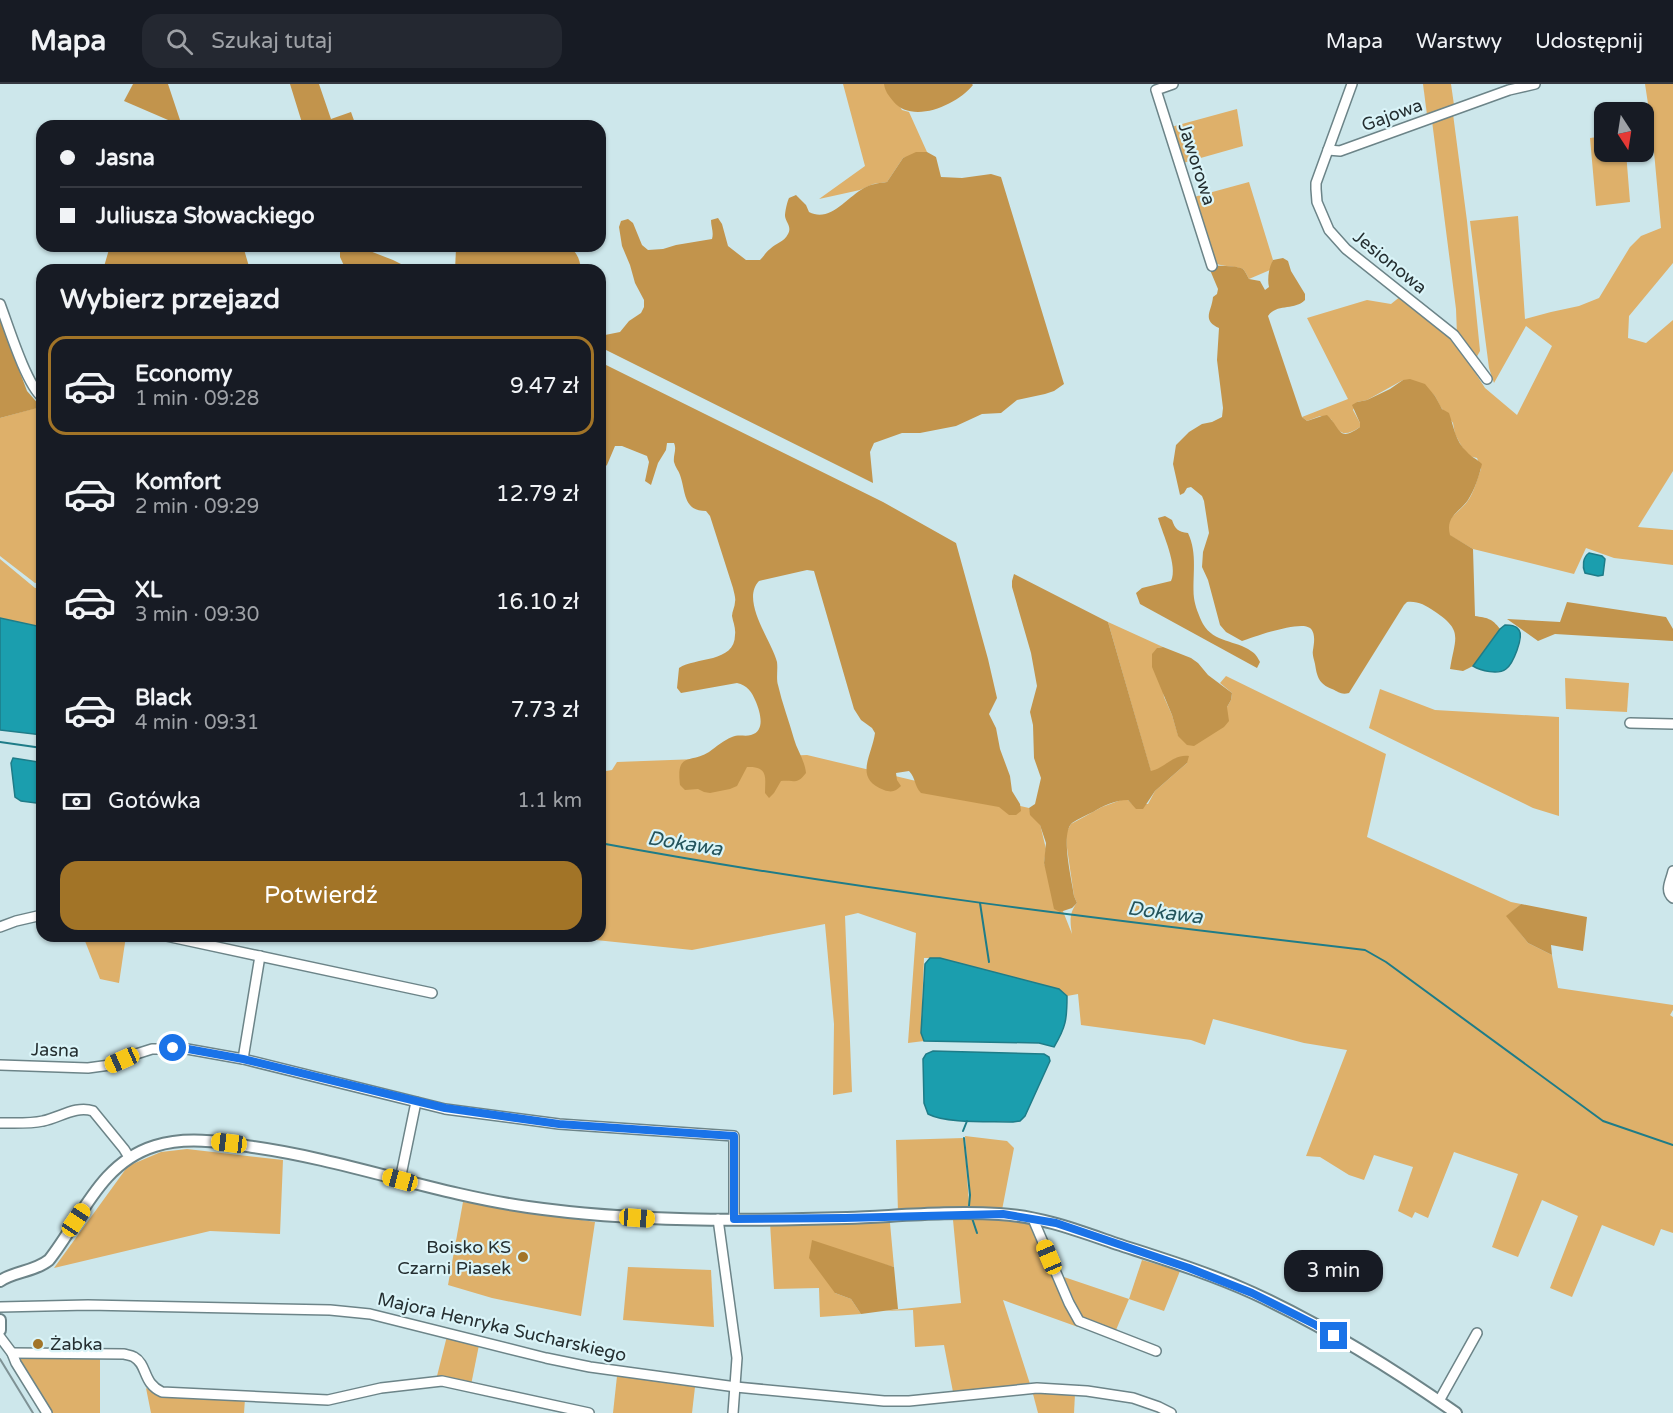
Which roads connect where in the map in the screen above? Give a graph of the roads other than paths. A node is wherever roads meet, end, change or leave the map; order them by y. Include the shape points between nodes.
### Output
1 (1173, 84) edge
2 (1352, 84) edge
3 (1535, 84) edge
4 (1328, 150) junction
5 (1212, 266) dead end
6 (0, 304) edge
7 (1487, 379) dead end
8 (36, 391) edge
9 (1630, 723) dead end
10 (1673, 724) edge
11 (1673, 871) edge
12 (1671, 896) edge
13 (36, 916) edge
14 (0, 927) edge
15 (194, 942) edge
16 (260, 956) junction
17 (432, 993) dead end
18 (243, 1059) junction
19 (0, 1065) edge
20 (416, 1102) junction
21 (0, 1123) edge
22 (129, 1157) junction
23 (400, 1180) junction
24 (718, 1219) junction
25 (734, 1219) junction
26 (1033, 1219) junction
27 (0, 1281) edge
28 (0, 1307) edge
29 (0, 1320) edge
30 (0, 1330) edge
31 (1476, 1333) dead end
32 (0, 1338) edge
33 (1154, 1348) dead end
34 (12, 1353) junction
35 (736, 1387) junction
36 (1439, 1401) junction
37 (47, 1413) edge
38 (589, 1413) edge
39 (733, 1413) edge
40 (1171, 1413) edge
41 (1456, 1413) edge

1 - 5 street, Jaworowa via 1156,90
2 - 4 street, Jesionowa
3 - 4 street, Gajowa via 1340,151
4 - 7 street, Jesionowa via 1316,189 1329,230 1346,249 1454,335
6 - 8 street
9 - 10 street
11 - 12 street via 1668,885
13 - 14 street
15 - 16 street
16 - 17 street
16 - 18 street
18 - 19 street, Jasna via 173,1048 152,1049 110,1065 88,1068
18 - 20 street, Jasna
20 - 23 street
20 - 25 street, Jasna via 548,1123 734,1136
21 - 22 street via 43,1121 85,1108 93,1111
22 - 23 street via 169,1143 209,1141 283,1151
22 - 27 street via 108,1174 49,1260
23 - 24 street via 530,1208 596,1215
24 - 25 street
24 - 35 street via 737,1358
25 - 26 street via 1003,1214
26 - 33 street via 1079,1321
26 - 36 street via 1167,1260 1252,1293 1316,1325
28 - 35 street, Majora Henryka Sucharskiego via 88,1305 370,1314 590,1368
29 - 30 street
31 - 36 street
32 - 34 street
34 - 37 street
34 - 38 street via 124,1354 134,1357 149,1383 162,1392 328,1400 381,1388 442,1381
35 - 39 street
35 - 40 street, Majora Henryka Sucharskiego via 884,1401 1037,1388 1133,1398
36 - 41 street

